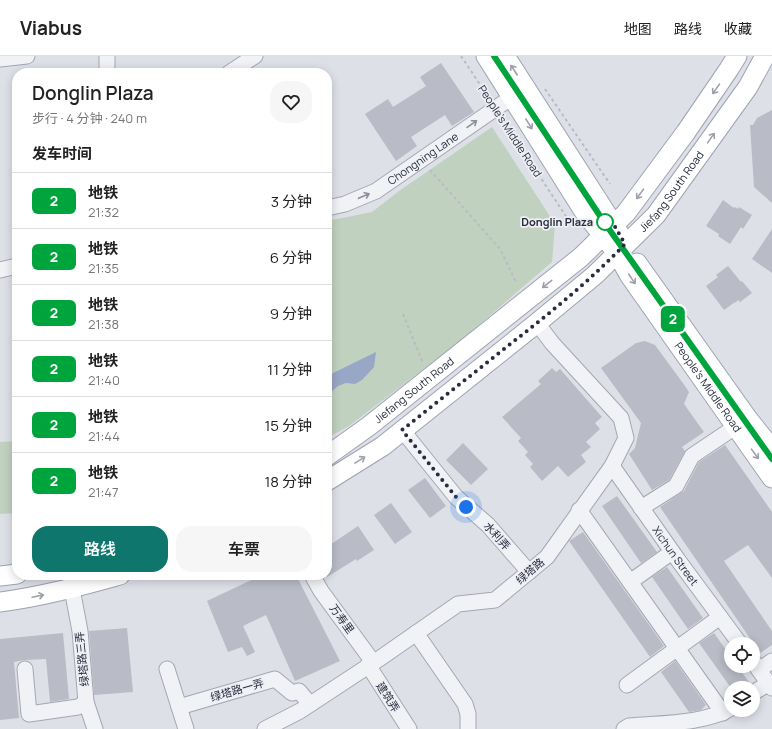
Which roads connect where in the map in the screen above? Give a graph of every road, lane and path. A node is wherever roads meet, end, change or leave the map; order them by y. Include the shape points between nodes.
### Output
1 (27, 56) edge
2 (107, 56) edge
3 (255, 56) edge
4 (461, 56) edge
5 (486, 56) edge
6 (505, 56) edge
7 (737, 56) edge
8 (765, 56) edge
9 (0, 59) edge
10 (107, 68) edge
11 (237, 68) edge
12 (545, 88) dead end
13 (512, 96) junction
14 (495, 108) junction
15 (421, 160) junction
16 (610, 184) dead end
17 (332, 207) edge
18 (573, 227) dead end
19 (608, 230) junction
20 (621, 249) junction
21 (12, 267) edge
22 (0, 270) edge
23 (516, 282) dead end
24 (402, 314) dead end
25 (537, 323) junction
26 (429, 377) junction
27 (742, 423) junction
28 (402, 430) junction
29 (772, 450) edge
30 (332, 452) edge
31 (612, 466) junction
32 (332, 478) edge
33 (772, 478) edge
34 (641, 508) junction
35 (579, 510) junction
36 (672, 552) junction
37 (528, 572) junction
38 (12, 575) edge
39 (0, 576) edge
40 (102, 580) edge
41 (315, 580) edge
42 (630, 582) junction
43 (72, 588) junction
44 (0, 602) edge
45 (720, 617) junction
46 (416, 633) junction
47 (735, 637) edge
48 (677, 648) junction
49 (772, 661) edge
50 (371, 664) junction
51 (760, 665) edge
52 (25, 669) dead end
53 (167, 669) dead end
54 (760, 672) edge
55 (627, 684) dead end
56 (770, 686) edge
57 (760, 690) edge
58 (86, 702) junction
59 (310, 704) junction
60 (724, 706) edge
61 (179, 707) junction
62 (724, 711) edge
63 (673, 726) edge
64 (95, 729) edge
65 (186, 729) edge
66 (265, 729) edge
67 (409, 729) edge
68 (468, 729) edge
69 (624, 729) edge

1 - 9 street
2 - 10 street
3 - 11 street
4 - 14 path, People's Middle Road
5 - 13 main road, People's Middle Road
19 -> 6 main road, People's Middle Road
7 -> 19 main road, Jiefang South Road via 686,132 626,213
20 -> 8 main road, Jiefang South Road via 656,215 748,87
12 - 16 path
13 - 14 street, Chongning Lane
13 -> 19 main road, People's Middle Road via 585,213
15 -> 14 street, Chongning Lane
14 - 18 path, People's Middle Road
17 -> 15 street, Chongning Lane via 376,191
15 - 23 path via 500,249
19 - 20 main road, People's Middle Road
19 -> 26 main road, Jiefang South Road via 581,257
20 - 25 main road, Jiefang South Road
20 - 27 main road, People's Middle Road via 640,268
21 - 22 street
24 - 26 path
25 - 28 main road, Jiefang South Road
25 - 31 street, 绿塔路 via 552,343 621,418 626,438
26 - 30 main road, Jiefang South Road
27 - 29 main road
27 -> 33 main road, People's Middle Road
27 - 34 street via 692,456 676,486
32 -> 28 main road, Jiefang South Road via 383,446
28 - 37 street, 水利弄 via 456,497 488,525
31 - 34 street, Xichun Street
31 - 35 street, 绿塔路
34 - 36 street, Xichun Street
35 - 37 street, 绿塔路 via 547,557
35 - 42 street
36 - 42 street
36 - 45 street, Xichun Street
37 - 46 street, 绿塔路 via 496,600 458,604
38 - 39 main road
40 - 43 main road
41 - 50 street, 万寿里
42 - 48 street
44 -> 43 main road
43 - 58 street, 绿塔路三弄 via 80,631
45 - 47 street, Xichun Street
45 - 48 street
46 - 50 street, 绿塔路
46 - 68 street via 465,704
48 - 55 street
48 - 60 street
49 - 51 street
50 - 59 street, 绿塔路
50 - 67 street, 建筑弄
52 - 58 street via 29,714 78,707
53 - 61 street
54 - 56 street
56 - 57 street
58 - 64 street, 绿塔路三弄
59 - 61 street, 绿塔路一弄 via 299,692 292,693 275,679
59 - 66 street, 绿塔路
61 - 65 street
62 - 63 street
63 - 69 street via 629,726

